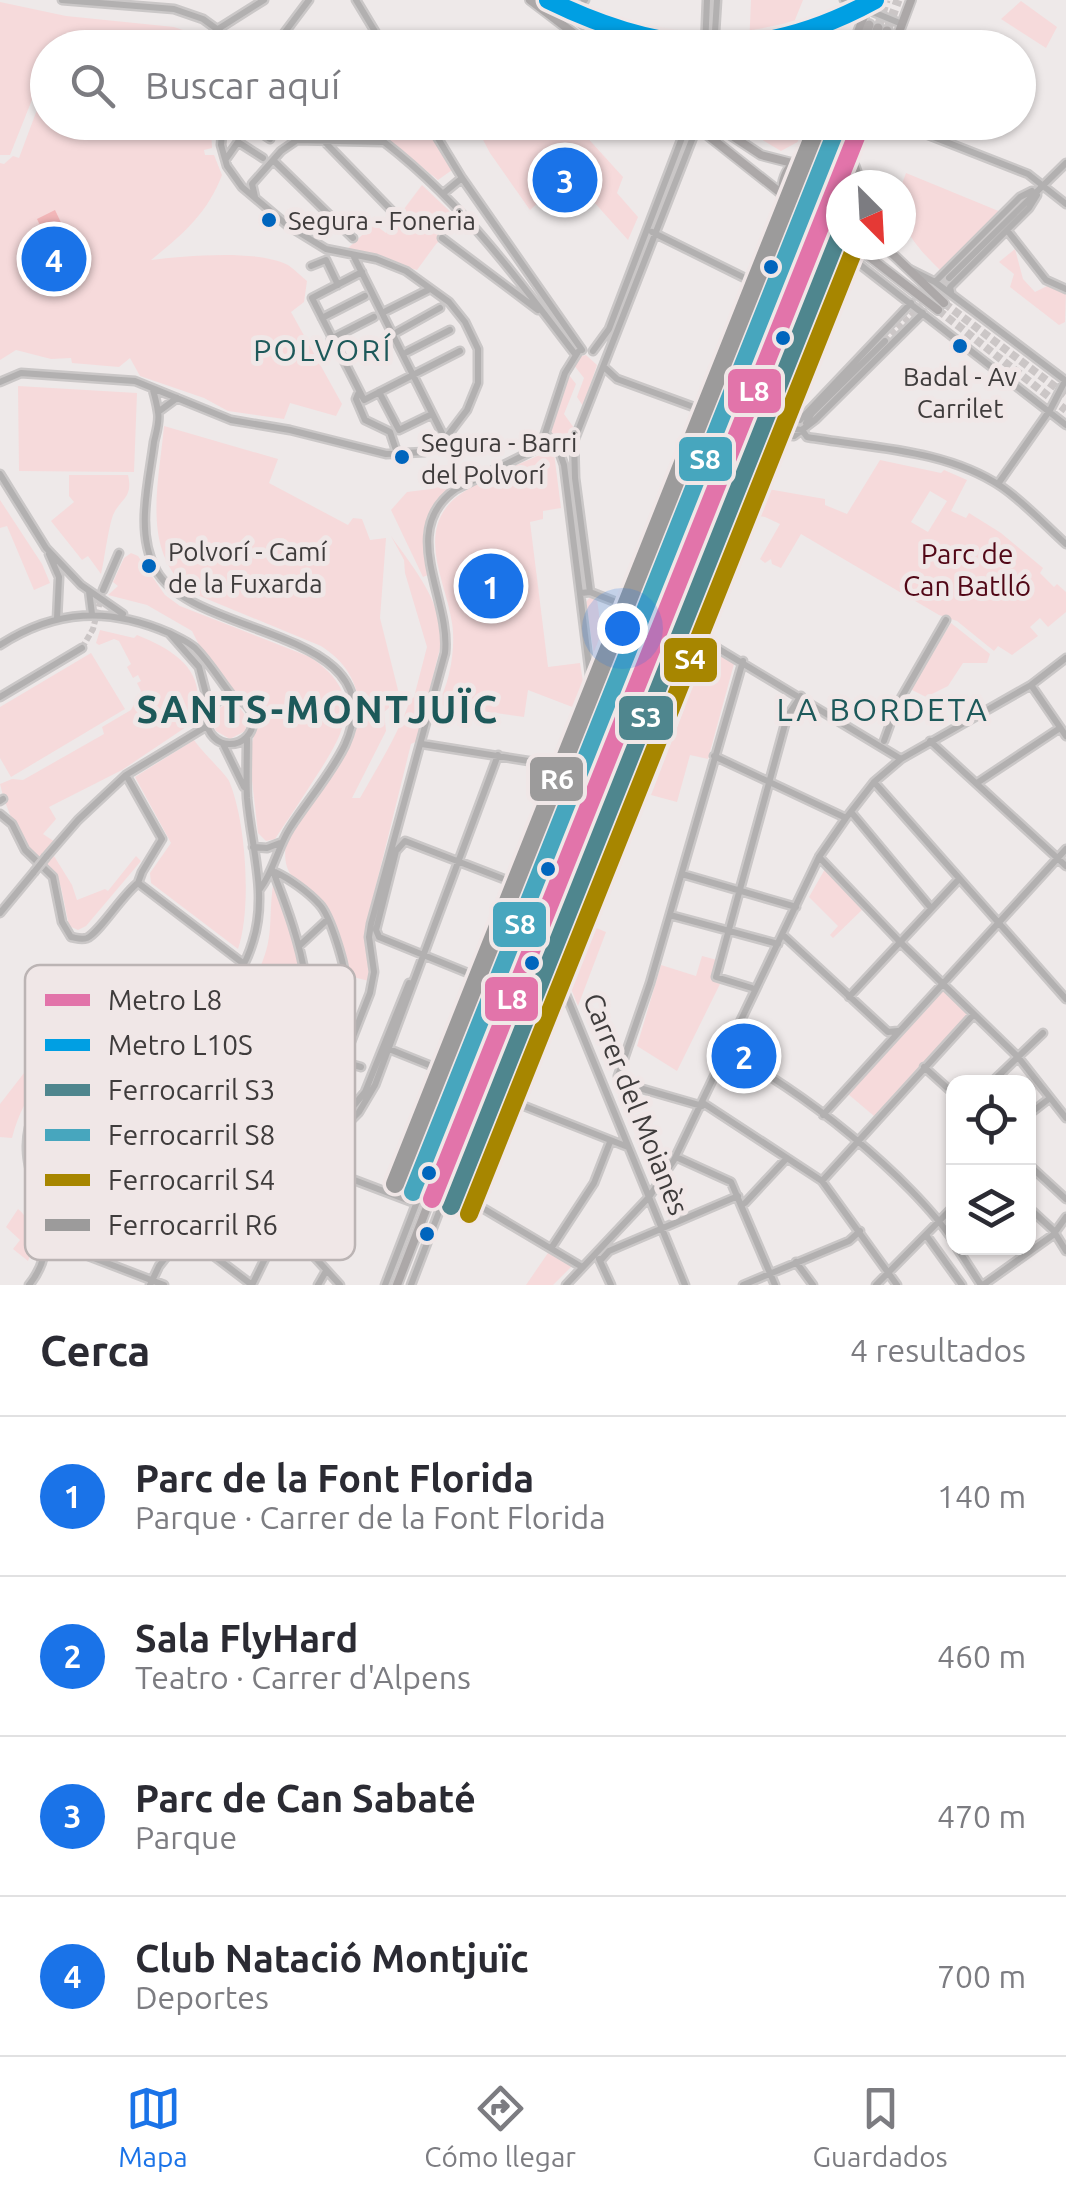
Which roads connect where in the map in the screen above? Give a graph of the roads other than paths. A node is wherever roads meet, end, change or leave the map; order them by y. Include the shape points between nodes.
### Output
1 (62, 0) edge
2 (309, 0) edge
3 (356, 0) edge
4 (530, 0) edge
5 (552, 0) edge
6 (584, 0) edge
7 (707, 0) edge
8 (717, 0) edge
9 (911, 0) edge
10 (72, 1) edge
11 (848, 1) edge
12 (256, 2) edge
13 (868, 5) edge
14 (573, 16) junction
15 (902, 24) junction
16 (218, 29) joint
17 (286, 30) edge
18 (374, 30) edge
19 (569, 30) edge
20 (591, 30) edge
21 (705, 30) edge
22 (715, 30) edge
23 (859, 30) edge
24 (900, 30) edge
25 (221, 140) edge
26 (299, 140) edge
27 (322, 140) joint
28 (379, 140) edge
29 (439, 140) edge
30 (687, 140) edge
31 (714, 140) edge
32 (738, 140) edge
33 (817, 140) edge
34 (820, 140) edge
35 (859, 140) edge
36 (941, 140) edge
37 (382, 142) junction
38 (813, 150) junction
39 (263, 158) dead end
40 (225, 160) junction
41 (273, 160) junction
42 (852, 162) junction
43 (792, 163) junction
44 (1066, 163) edge
45 (855, 170) edge
46 (462, 178) junction
47 (238, 183) junction
48 (252, 184) junction
49 (1042, 185) junction
50 (445, 192) junction
51 (255, 198) junction
52 (786, 198) junction
53 (1066, 204) edge
54 (793, 210) junction
55 (392, 211) dead end
56 (826, 222) edge
57 (815, 225) junction
58 (649, 231) junction
59 (826, 233) joint
60 (1010, 234) dead end
61 (353, 238) dead end
62 (442, 238) dead end
63 (800, 241) junction
64 (353, 254) junction
65 (858, 260) edge
66 (875, 260) edge
67 (896, 260) edge
68 (311, 266) dead end
69 (903, 268) junction
70 (362, 272) junction
71 (948, 278) tunnel mouth
72 (935, 282) junction
73 (338, 285) junction
74 (767, 289) junction
75 (1066, 289) edge
76 (428, 290) dead end
77 (365, 296) dead end
78 (954, 297) junction
79 (911, 304) junction
80 (440, 308) dead end
81 (386, 311) dead end
82 (923, 312) junction
83 (374, 317) dead end
84 (546, 317) junction
85 (322, 318) junction
86 (450, 330) dead end
87 (396, 332) dead end
88 (331, 339) junction
89 (885, 341) tunnel mouth
90 (460, 351) dead end
91 (592, 351) junction
92 (407, 352) dead end
93 (578, 352) junction
94 (604, 365) junction
95 (413, 375) junction
96 (617, 379) junction
97 (598, 380) junction
98 (1066, 381) edge
99 (1, 383) edge
100 (153, 388) junction
101 (379, 392) junction
102 (361, 396) junction
103 (177, 398) junction
104 (751, 398) junction
105 (725, 404) junction
106 (1050, 410) junction
107 (158, 412) junction
108 (812, 413) junction
109 (432, 414) junction
110 (722, 418) junction
111 (800, 420) junction
112 (739, 425) junction
113 (1066, 425) edge
114 (790, 427) junction
115 (800, 431) junction
116 (546, 434) junction
117 (445, 439) junction
118 (574, 441) junction
119 (555, 444) junction
120 (541, 446) junction
121 (396, 450) dead end
122 (0, 474) edge
123 (998, 484) junction
124 (687, 500) junction
125 (700, 528) junction
126 (1066, 544) edge
127 (46, 548) junction
128 (119, 552) dead end
129 (674, 568) junction
130 (85, 587) junction
131 (103, 590) tunnel mouth
132 (590, 592) junction
133 (581, 593) junction
134 (59, 595) junction
135 (642, 612) junction
136 (92, 614) junction
137 (126, 617) junction
138 (654, 617) junction
139 (57, 620) junction
140 (946, 620) dead end
141 (670, 621) junction
142 (169, 633) junction
143 (0, 645) edge
144 (82, 648) tunnel mouth
145 (1066, 658) edge
146 (741, 666) junction
147 (1031, 685) junction
148 (801, 696) junction
149 (0, 697) edge
150 (233, 698) junction
151 (210, 709) junction
152 (603, 717) junction
153 (614, 721) junction
154 (207, 726) junction
155 (627, 726) junction
156 (1060, 728) junction
157 (1066, 736) edge
158 (247, 738) junction
159 (930, 740) junction
160 (884, 741) dead end
161 (222, 743) junction
162 (422, 744) junction
163 (498, 755) junction
164 (717, 757) junction
165 (901, 758) junction
166 (581, 774) junction
167 (126, 775) junction
168 (772, 781) junction
169 (874, 782) junction
170 (977, 783) junction
171 (247, 797) junction
172 (0, 814) edge
173 (848, 815) junction
174 (400, 824) junction
175 (281, 843) junction
176 (402, 844) junction
177 (253, 847) junction
178 (1066, 850) edge
179 (819, 856) junction
180 (1058, 858) junction
181 (459, 861) junction
182 (1066, 866) edge
183 (274, 871) junction
184 (682, 874) junction
185 (959, 878) junction
186 (138, 882) junction
187 (260, 889) junction
188 (535, 891) junction
189 (742, 891) junction
190 (796, 907) junction
191 (931, 908) junction
192 (0, 914) edge
193 (670, 915) junction
194 (327, 920) junction
195 (998, 923) junction
196 (522, 929) junction
197 (730, 930) junction
198 (533, 934) junction
199 (783, 935) junction
200 (544, 941) junction
201 (900, 942) junction
202 (778, 944) junction
203 (300, 946) junction
204 (422, 955) junction
205 (244, 964) joint
206 (302, 965) edge
207 (343, 965) edge
208 (942, 985) junction
209 (500, 986) junction
210 (752, 988) dead end
211 (511, 990) junction
212 (524, 994) junction
213 (849, 997) junction
214 (1066, 998) edge
215 (974, 1014) junction
216 (355, 1030) edge
217 (899, 1031) junction
218 (1042, 1033) dead end
219 (389, 1050) junction
220 (727, 1053) junction
221 (1018, 1057) junction
222 (355, 1066) edge
223 (924, 1067) junction
224 (361, 1068) dead end
225 (999, 1075) edge
226 (600, 1076) junction
227 (618, 1076) junction
228 (464, 1079) junction
229 (474, 1085) junction
230 (946, 1087) edge
231 (486, 1091) junction
232 (1050, 1098) junction
233 (702, 1104) junction
234 (355, 1106) edge
235 (1036, 1109) edge
236 (355, 1114) edge
237 (823, 1115) junction
238 (1066, 1118) edge
239 (857, 1140) junction
240 (610, 1142) junction
241 (629, 1147) junction
242 (676, 1156) junction
243 (787, 1158) junction
244 (1029, 1165) edge
245 (355, 1180) edge
246 (822, 1180) junction
247 (449, 1188) junction
248 (738, 1196) junction
249 (650, 1198) junction
250 (1066, 1199) edge
251 (415, 1203) junction
252 (745, 1203) dead end
253 (946, 1214) edge
254 (1036, 1214) edge
255 (1066, 1217) edge
256 (940, 1220) junction
257 (662, 1229) junction
258 (946, 1230) edge
259 (860, 1231) junction
260 (1055, 1232) junction
261 (926, 1235) junction
262 (552, 1247) junction
263 (1066, 1251) edge
264 (962, 1255) edge
265 (597, 1258) junction
266 (43, 1260) edge
267 (99, 1260) edge
268 (164, 1260) edge
269 (219, 1260) edge
270 (264, 1260) edge
271 (316, 1260) edge
272 (796, 1262) junction
273 (582, 1267) junction
274 (326, 1271) junction
275 (888, 1272) junction
276 (770, 1274) junction
277 (151, 1283) edge
278 (29, 1285) edge
279 (164, 1285) edge
280 (252, 1285) edge
281 (318, 1285) edge
282 (340, 1285) edge
283 (385, 1285) edge
284 (397, 1285) edge
285 (411, 1285) edge
286 (566, 1285) edge
287 (612, 1285) edge
288 (685, 1285) edge
289 (743, 1285) edge
290 (775, 1285) edge
291 (814, 1285) edge
292 (876, 1285) edge
293 (897, 1285) edge
294 (962, 1285) edge
295 (982, 1285) edge

1 - 10 street
2 - 17 street
3 - 18 street
4 - 19 main road
5 - 14 main road
6 - 14 street
7 - 21 street
8 - 22 street
9 - 15 main road
10 - 16 street via 174,9
11 - 13 street
12 - 16 street
13 - 15 street
13 - 23 main road
14 - 20 main road
15 - 24 main road
25 - 40 street
26 - 41 street
27 - 37 street
27 - 55 street
28 - 37 street
29 - 46 street
30 - 58 street
31 - 52 main road
32 - 43 main road
33 - 38 main road
34 - 38 highway
35 - 42 main road
36 - 49 street
37 - 50 street
38 - 42 main road via 837,151
38 - 43 main road
39 - 40 street via 238,142
40 - 47 street
41 - 48 street
41 - 61 street
42 - 45 main road
43 - 52 main road
44 - 49 street
46 - 50 street
46 - 93 street
47 - 48 street
47 - 51 street
48 - 51 street
49 - 53 street
49 - 71 street
49 - 72 street via 1020,198
49 - 78 street via 1029,208 950,287
50 - 84 street
51 - 64 street via 313,242
52 - 54 main road
54 - 57 main road
54 - 74 main road
56 - 57 main road
57 - 59 main road
58 - 74 street
58 - 91 street via 609,330
58 - 94 street
59 - 104 main road via 814,247
60 - 75 street via 1046,280
62 - 84 street
63 - 104 highway
63 - 105 highway
63 - 129 highway
64 - 70 street
64 - 117 street via 427,284 450,302 474,338 478,382
65 - 79 street
66 - 69 main road via 941,306
67 - 69 main road
68 - 73 street via 326,260
69 - 72 street
70 - 73 street
70 - 95 street
72 - 78 street
73 - 85 street via 312,298
74 - 105 main road
76 - 81 street
77 - 85 street
78 - 98 street
79 - 82 street
79 - 111 street
80 - 87 street
82 - 106 street
82 - 115 street
83 - 88 street
84 - 93 street
85 - 88 street
86 - 92 street
88 - 102 street
89 - 108 street
90 - 95 street
91 - 93 street
91 - 94 street
93 - 116 street
94 - 96 street
94 - 97 street
95 - 101 street
95 - 109 street
96 - 97 street
96 - 110 street
97 - 118 street
98 - 106 street
99 - 100 street via 14,374 36,373
100 - 103 street
100 - 107 street
101 - 102 street
101 - 109 street via 399,430
102 - 121 street via 356,400 366,420 390,432
103 - 107 street
103 - 117 street via 231,420 372,452 425,452
104 - 112 main road
105 - 110 main road
106 - 113 street
106 - 123 street
107 - 175 street via 146,530 150,558 164,584 210,611 319,655 351,697 345,745
108 - 111 street
108 - 115 street
109 - 117 street
110 - 112 street, bridge
110 - 124 main road
111 - 114 street
112 - 114 street
112 - 115 street via 790,436
112 - 125 main road
114 - 115 street
115 - 123 street via 807,438 917,454
116 - 119 street
116 - 120 street
118 - 119 street
118 - 132 street
119 - 120 street
119 - 133 street via 564,464
120 - 162 street via 456,489 433,513 427,546 447,640
122 - 127 street
123 - 126 street
124 - 129 main road via 671,556
124 - 135 street
125 - 129 main road
125 - 141 street
127 - 130 street
127 - 134 street via 59,576
128 - 131 street
129 - 138 main road
130 - 134 street via 69,586
130 - 136 street
130 - 137 street
132 - 133 street
132 - 135 street
133 - 152 street via 590,679
134 - 139 street
135 - 138 street
135 - 152 street
136 - 137 street
136 - 139 street
137 - 142 street
138 - 141 street
138 - 153 main road
139 - 143 street
140 - 160 street
141 - 146 street
141 - 155 street
142 - 150 street via 196,649
142 - 151 street via 199,667
144 - 149 street
145 - 147 street
146 - 148 street
146 - 164 street
147 - 156 street
147 - 159 street
148 - 165 street
148 - 168 street via 788,718
150 - 151 street
150 - 158 street via 251,710
151 - 154 street
152 - 153 street
152 - 166 street
153 - 155 street
153 - 198 main road
154 - 161 street
154 - 167 street
155 - 200 street
156 - 157 street
156 - 170 street
158 - 161 street
158 - 171 street
159 - 165 street
159 - 170 street
161 - 171 street
162 - 163 street
162 - 174 street
163 - 166 street
163 - 181 street
164 - 168 street
164 - 184 street
165 - 169 street
166 - 188 street
167 - 186 street via 162,839
167 - 192 street, bridge via 78,820
168 - 173 street
168 - 189 street
169 - 173 street
169 - 185 street
170 - 180 street
171 - 177 street
172 - 186 street via 53,877 71,937 91,935
173 - 179 street
173 - 191 street
174 - 176 street
174 - 216 street via 369,930 373,983
175 - 177 street
175 - 183 street
176 - 181 street
176 - 204 street via 376,930 382,939
177 - 187 street
178 - 180 street
179 - 190 street
179 - 201 street
180 - 182 street
180 - 195 street
181 - 188 street
181 - 204 street
183 - 187 street
183 - 194 street via 320,905
183 - 203 street
184 - 189 street
184 - 193 street
185 - 191 street
185 - 195 street
186 - 205 street
187 - 205 street
188 - 196 street
189 - 190 street
189 - 197 street
190 - 199 street
191 - 201 street
193 - 197 street
193 - 227 street
194 - 203 street
194 - 207 street
195 - 208 street
195 - 214 street
196 - 198 main road
196 - 209 street
197 - 202 street
197 - 210 street via 716,978
198 - 200 main road
198 - 211 main road
199 - 202 street
199 - 213 street
200 - 212 street
200 - 226 street, Carrer del Moianès
201 - 208 street
201 - 213 street
202 - 220 street
203 - 206 street
204 - 209 street
204 - 219 street
204 - 234 street
208 - 215 street
208 - 217 street
209 - 211 main road
209 - 228 street
211 - 212 main road
211 - 229 main road
212 - 231 street
213 - 217 street via 888,1032
215 - 221 street
215 - 223 street
217 - 237 street
218 - 221 street
219 - 228 street
219 - 236 street
220 - 233 street
220 - 237 street
221 - 225 street
221 - 232 street
222 - 224 street
223 - 230 street
223 - 239 street
226 - 227 street
226 - 241 street, Carrer del Moianès
227 - 233 street via 622,1083
228 - 229 main road
228 - 251 street
229 - 231 main road
229 - 284 main road
231 - 240 street
231 - 247 street
232 - 235 street
232 - 238 street
233 - 242 street
233 - 243 street
237 - 239 street
239 - 246 street
239 - 256 street
240 - 241 street
240 - 262 street via 594,1183
241 - 249 street, Carrer del Moianès
242 - 248 street via 727,1179
242 - 249 street
243 - 246 street
243 - 252 street
244 - 250 street
245 - 251 street
246 - 259 street
247 - 262 street
247 - 285 street
248 - 257 street
248 - 276 street
249 - 257 street, Carrer del Moianès
249 - 265 street
251 - 283 street
253 - 256 street
254 - 260 street
255 - 260 street
256 - 258 street
256 - 261 street
257 - 265 street
257 - 288 street, Carrer del Moianès
259 - 272 street
259 - 275 street
260 - 263 street
260 - 295 street
261 - 275 street
261 - 294 street
262 - 273 street
264 - 295 street
265 - 273 street
265 - 287 street
266 - 278 street
267 - 277 street
268 - 277 street
269 - 280 street
270 - 280 street
271 - 274 street
272 - 276 street
272 - 291 street
273 - 286 street
274 - 281 street
274 - 282 street
275 - 292 street
275 - 293 street
276 - 289 street
276 - 290 street
277 - 279 street

